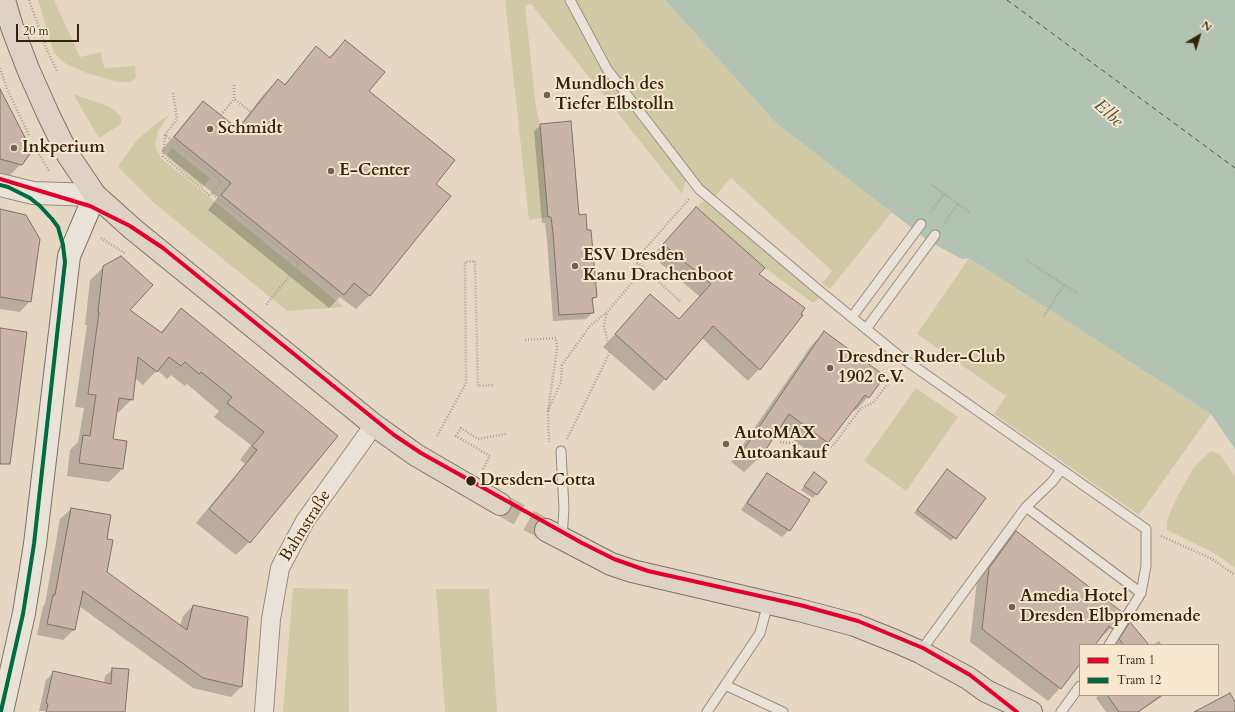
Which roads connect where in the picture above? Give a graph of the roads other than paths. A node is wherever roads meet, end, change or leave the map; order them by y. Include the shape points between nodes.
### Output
1 (4, 0) edge
2 (570, 0) edge
3 (0, 185) edge
4 (95, 195) junction
5 (924, 221) road end
6 (938, 231) road end
7 (852, 318) junction
8 (866, 329) junction
9 (374, 425) junction
10 (561, 451) road end
11 (1061, 470) junction
12 (500, 504) tunnel mouth
13 (1026, 507) junction
14 (554, 534) joint
15 (1141, 593) junction
16 (768, 603) junction
17 (1110, 644) edge
18 (920, 652) junction
19 (725, 685) junction
20 (1079, 687) edge
21 (986, 691) junction
22 (2, 712) edge
23 (264, 712) edge
24 (707, 712) edge
25 (783, 712) edge
26 (995, 712) edge
27 (1008, 712) edge
28 (1031, 712) edge
29 (1061, 712) edge

1 - 4 main road via 28,69 48,114 68,155
2 - 7 lane via 607,69 699,188
3 - 4 main road via 33,193
4 - 9 main road via 134,230
4 - 22 main road via 69,256 24,613
5 - 7 lane
6 - 8 lane
7 - 8 lane
8 - 11 lane
9 - 12 main road via 416,455
9 - 23 street, Bahnstraße via 305,521 280,568 271,619
10 - 14 lane via 564,509
11 - 13 lane
11 - 15 lane via 1146,530 1146,566
13 - 15 lane
13 - 18 lane
14 - 16 main road via 611,564 632,571
15 - 17 lane
16 - 18 main road via 855,625
16 - 19 lane via 760,633
18 - 21 main road via 968,678
19 - 24 lane
19 - 25 lane
20 - 29 lane
21 - 26 main road
21 - 27 lane
21 - 28 main road

